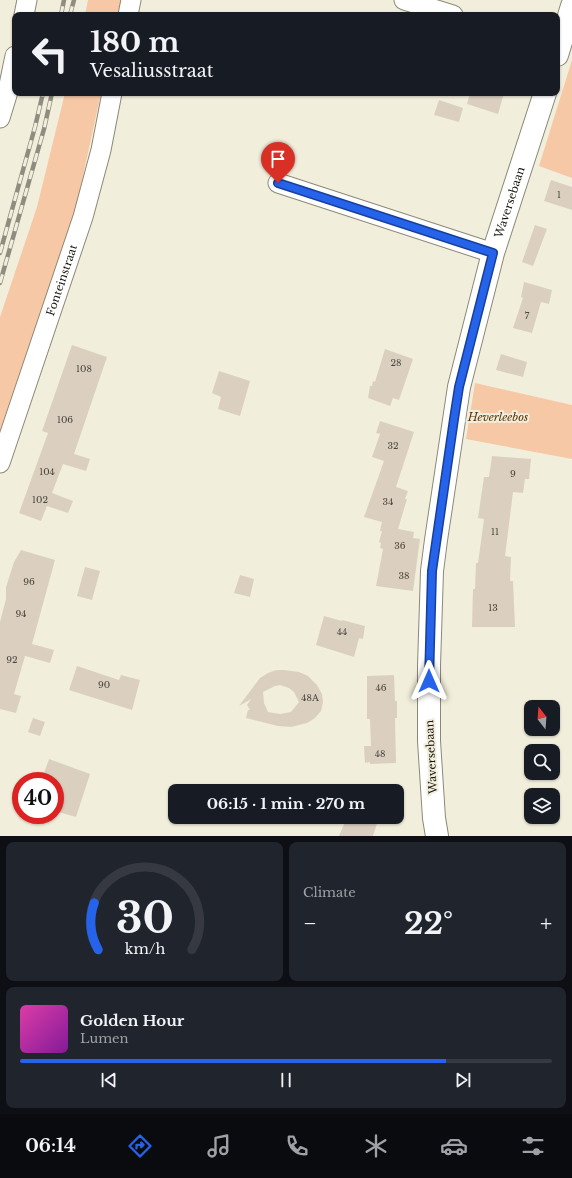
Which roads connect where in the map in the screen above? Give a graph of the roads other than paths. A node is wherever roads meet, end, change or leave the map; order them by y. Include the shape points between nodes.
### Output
1 (27, 0) edge
2 (131, 0) edge
3 (404, 0) edge
4 (572, 6) edge
5 (25, 12) edge
6 (129, 12) edge
7 (443, 12) edge
8 (560, 44) edge
9 (12, 71) edge
10 (111, 96) edge
11 (544, 96) edge
12 (0, 118) edge
13 (278, 183) dead end
14 (493, 253) junction
15 (0, 463) edge
16 (437, 836) edge

1 - 5 street
2 - 6 street
3 - 7 street
4 - 8 street
9 - 12 street
10 - 15 street, Fonteinstraat via 101,150 83,217
11 - 14 street, Waversebaan
13 - 14 street
14 - 16 street, Waversebaan via 459,387 432,571 428,666 429,741

